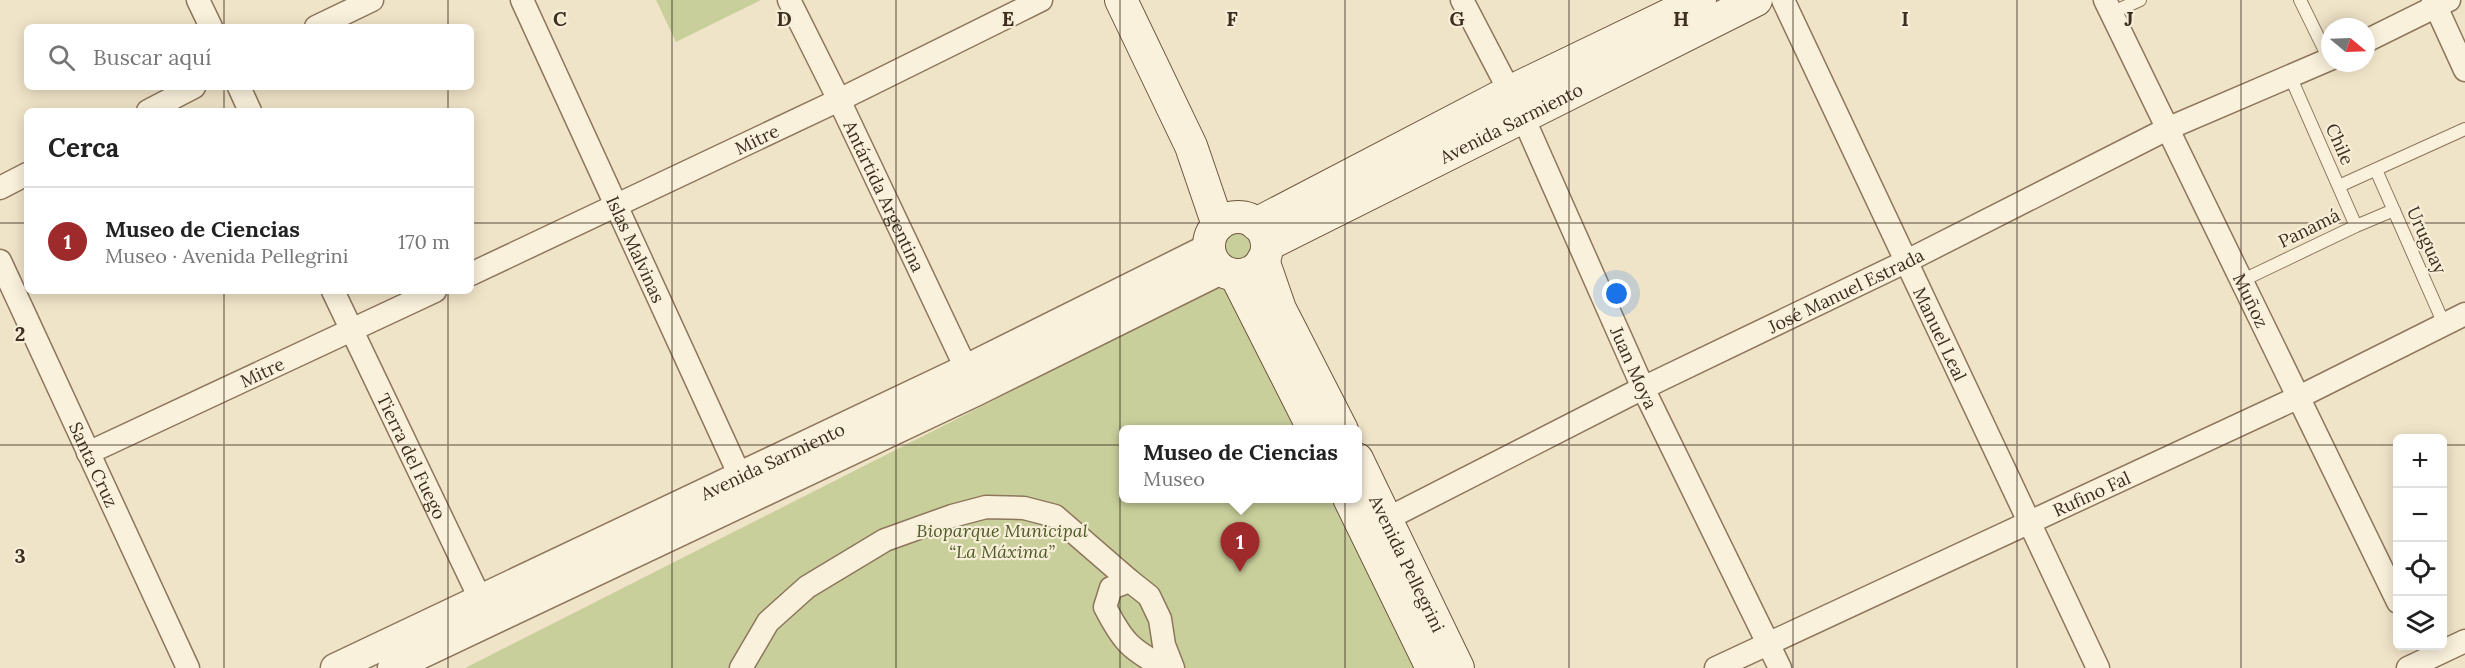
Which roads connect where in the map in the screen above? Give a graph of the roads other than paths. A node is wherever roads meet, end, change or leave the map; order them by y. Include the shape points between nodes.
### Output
1 (198, 0) edge
2 (372, 0) edge
3 (522, 0) edge
4 (789, 0) edge
5 (1041, 0) edge
6 (1120, 0) edge
7 (1462, 0) edge
8 (1700, 0) edge
9 (1756, 0) edge
10 (1783, 0) edge
11 (2140, 0) edge
12 (2300, 0) edge
13 (2439, 2) edge
14 (2108, 6) edge
15 (210, 24) edge
16 (322, 24) edge
17 (2375, 36) edge
18 (2321, 43) edge
19 (2321, 62) edge
20 (2465, 70) edge
21 (2290, 76) junction
22 (189, 90) edge
23 (240, 90) edge
24 (839, 100) junction
25 (1516, 104) junction
26 (154, 108) edge
27 (249, 108) edge
28 (2169, 128) junction
29 (2465, 129) edge
30 (2376, 170) junction
31 (24, 176) edge
32 (2339, 186) junction
33 (0, 188) edge
34 (615, 204) junction
35 (2394, 210) junction
36 (2356, 226) junction
37 (1239, 246) junction
38 (0, 261) edge
39 (1907, 261) junction
40 (474, 273) edge
41 (2241, 281) junction
42 (334, 294) edge
43 (429, 294) edge
44 (2465, 314) edge
45 (2444, 324) junction
46 (352, 332) junction
47 (971, 380) junction
48 (1643, 388) junction
49 (2299, 397) junction
50 (1312, 425) edge
51 (1340, 425) edge
52 (88, 453) junction
53 (1362, 476) edge
54 (745, 487) junction
55 (1354, 503) edge
56 (2028, 523) junction
57 (1376, 524) junction
58 (1130, 581) junction
59 (2394, 596) edge
60 (486, 611) junction
61 (2465, 641) edge
62 (1767, 643) junction
63 (2420, 660) edge
64 (188, 668) edge
65 (335, 668) edge
66 (393, 668) edge
67 (741, 668) edge
68 (1165, 668) edge
69 (1173, 668) edge
70 (1432, 668) edge
71 (1458, 668) edge
72 (1716, 668) edge
73 (1780, 668) edge
74 (2098, 668) edge

1 - 15 street
2 - 16 street
3 - 34 street, Islas Malvinas
4 - 24 street, Antártida Argentina
5 - 24 street, Mitre
6 - 37 main road
7 - 25 street, Juan Moya
8 - 25 main road, Avenida Sarmiento
9 - 25 main road, Avenida Sarmiento
10 - 39 street, Manuel Leal
11 - 14 lane
12 - 18 lane
13 - 17 street
13 - 20 street
14 - 28 street, Muñoz
19 - 21 street, José Manuel Estrada
21 - 28 street, José Manuel Estrada
21 - 32 lane, Chile
22 - 26 street
23 - 27 street
24 - 34 street, Mitre
24 - 47 street, Antártida Argentina
25 - 37 main road, Avenida Sarmiento
25 - 48 street, Juan Moya
28 - 39 street, José Manuel Estrada
28 - 41 street, Muñoz
29 - 30 lane
30 - 32 lane
30 - 35 lane, Uruguay
31 - 33 street
32 - 36 lane, Chile
34 - 40 street, Mitre
34 - 54 street, Islas Malvinas
35 - 36 lane, Panamá
35 - 45 lane, Uruguay
36 - 41 lane, Panamá
37 - 47 street, Avenida Sarmiento
37 - 50 main road
37 - 51 main road via 1280,309
38 - 52 street, Santa Cruz
39 - 48 street, José Manuel Estrada
39 - 56 street, Manuel Leal
41 - 49 street, Muñoz
42 - 46 street, Tierra del Fuego
43 - 46 street, Mitre
44 - 45 street, Rufino Fal
45 - 49 street, Rufino Fal
46 - 52 street, Mitre
46 - 60 street, Tierra del Fuego
47 - 54 street, Avenida Sarmiento
48 - 57 street, José Manuel Estrada
48 - 62 street, Juan Moya
49 - 56 street, Rufino Fal
49 - 59 street, Muñoz
52 - 64 street, Santa Cruz
53 - 57 main road, Avenida Pellegrini
54 - 60 street, Avenida Sarmiento
55 - 57 main road, Avenida Pellegrini
56 - 62 street, Rufino Fal
56 - 74 street, Manuel Leal
57 - 70 main road, Avenida Pellegrini
57 - 71 main road, Avenida Pellegrini
58 - 67 street via 1055,516 1024,508 986,507 885,540 807,587 768,622
58 - 68 street via 1111,588 1105,607 1120,636 1140,655
58 - 69 street via 1149,596 1161,619 1164,645
60 - 65 street, Avenida Sarmiento
60 - 66 street, Avenida Sarmiento
61 - 63 street
62 - 72 street, Rufino Fal
62 - 73 street, Juan Moya

